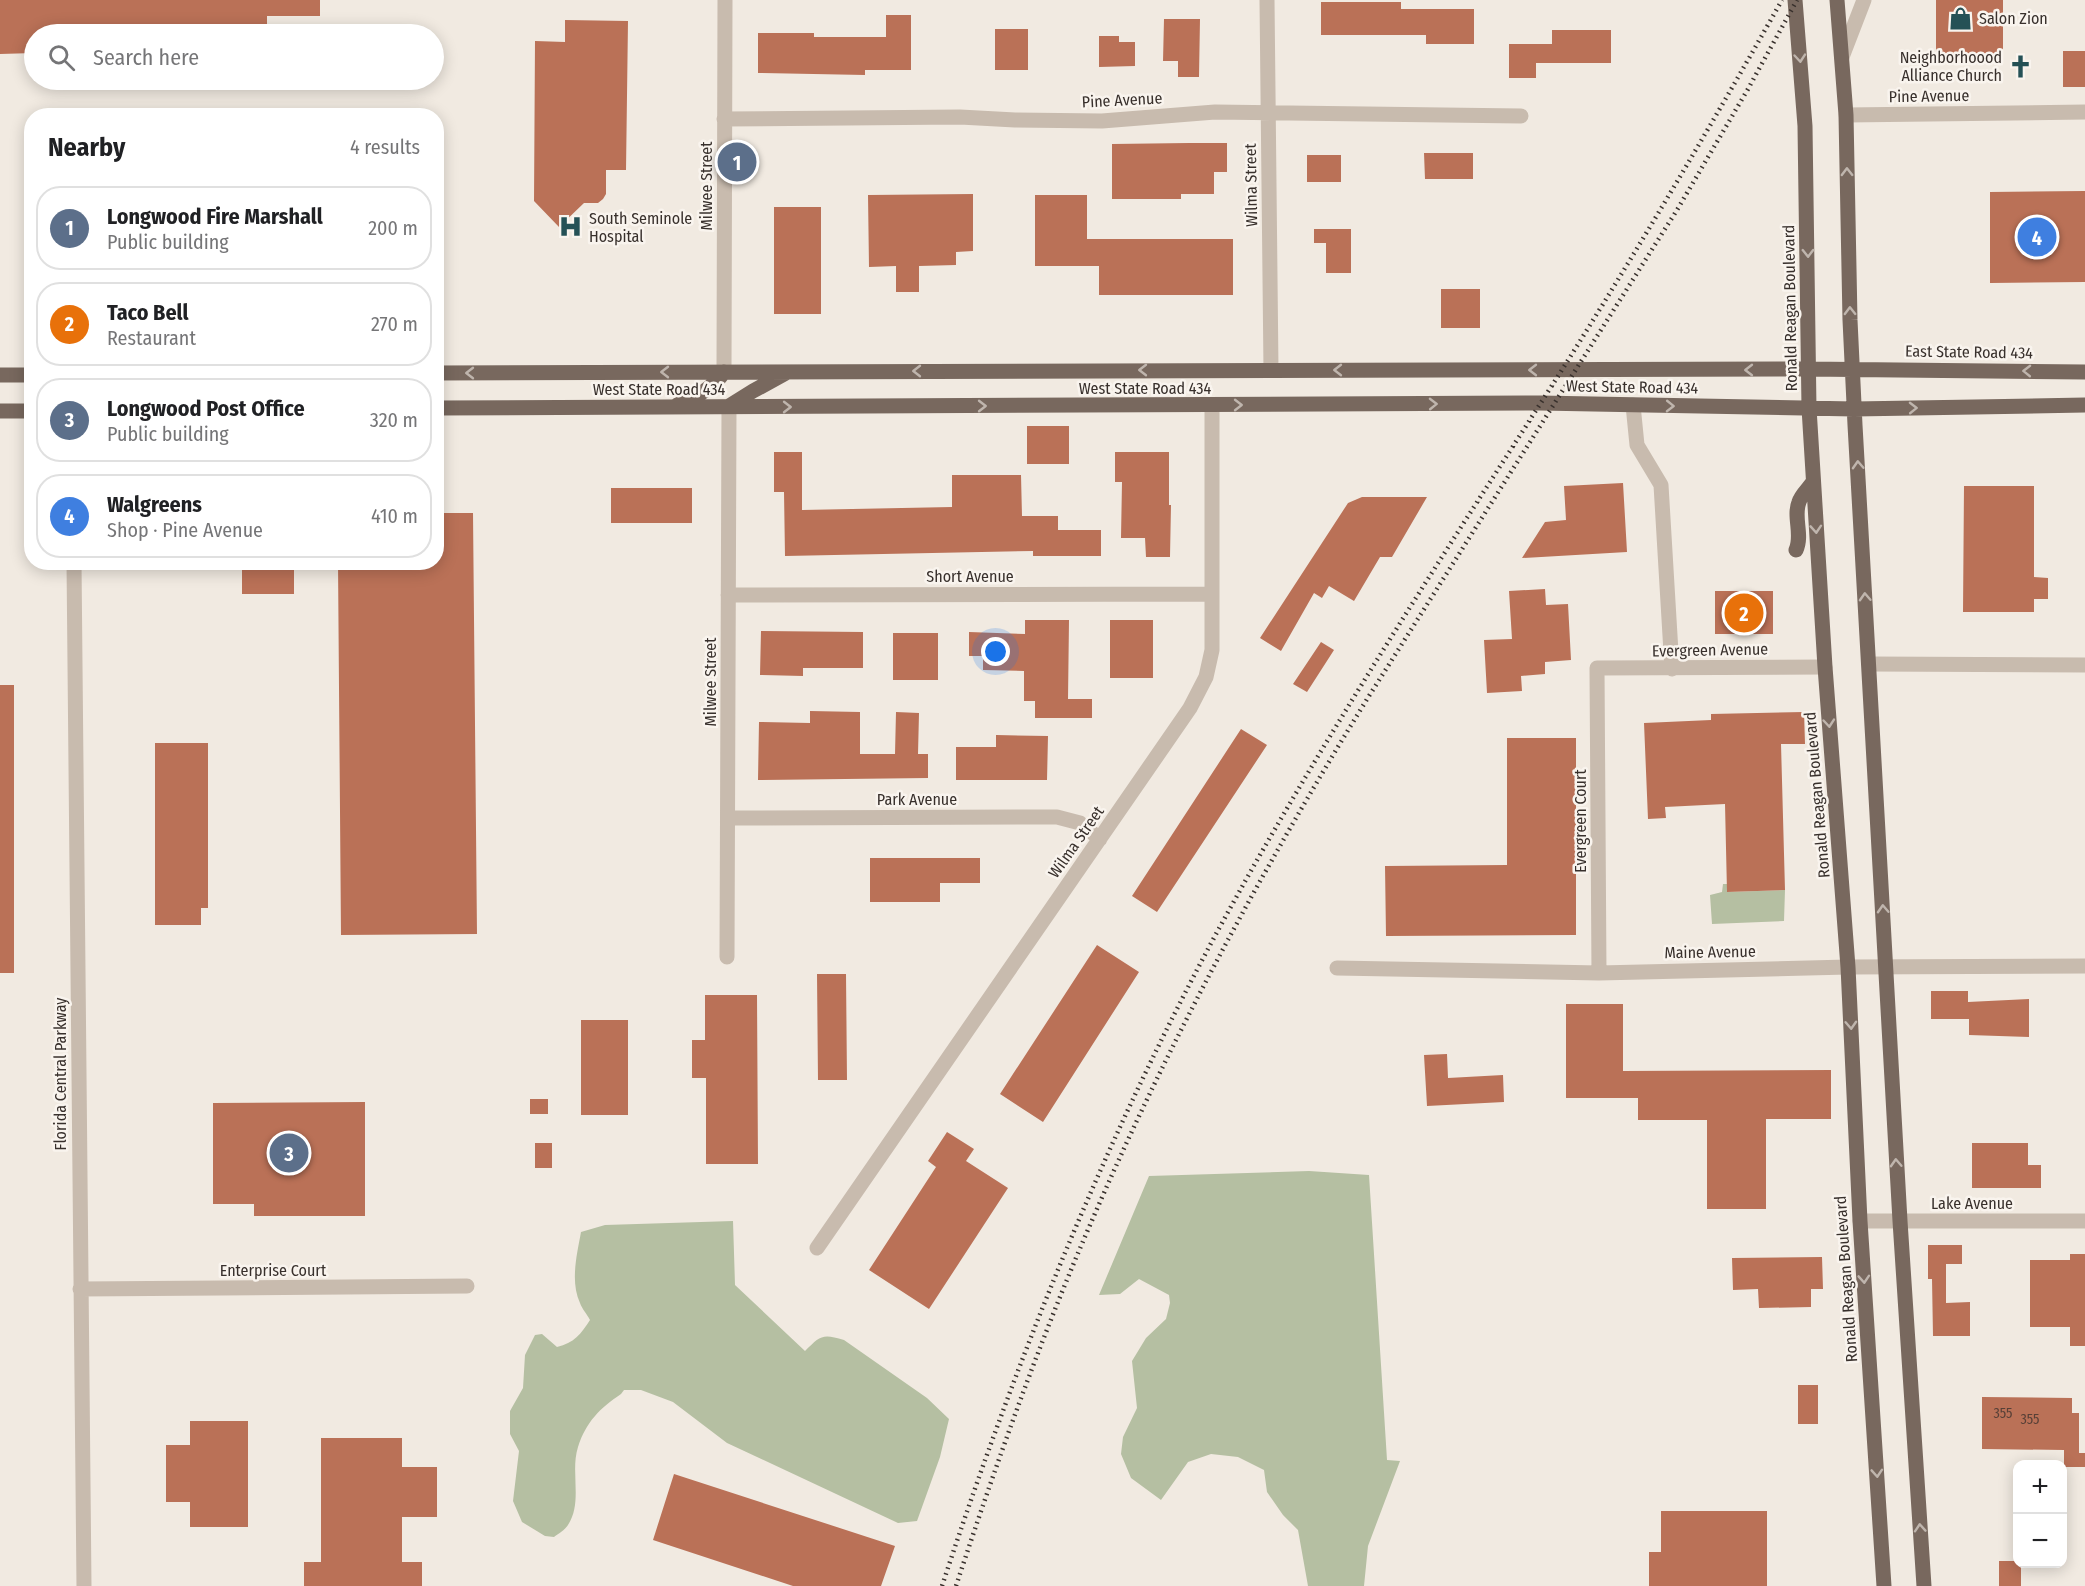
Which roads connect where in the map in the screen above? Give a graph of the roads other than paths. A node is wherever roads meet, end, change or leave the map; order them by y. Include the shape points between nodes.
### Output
1 (725, 0) edge
2 (1267, 0) edge
3 (1795, 0) edge
4 (1837, 0) edge
5 (1864, 0) edge
6 (1842, 57) junction
7 (2085, 112) edge
8 (1268, 114) junction
9 (1846, 115) junction
10 (1521, 116) dead end
11 (724, 119) junction
12 (1808, 369) junction
13 (1852, 369) junction
14 (1271, 370) junction
15 (724, 372) junction
16 (789, 372) junction
17 (2085, 372) edge
18 (444, 373) edge
19 (0, 375) edge
20 (24, 375) edge
21 (1212, 405) junction
22 (1633, 405) junction
23 (2085, 405) edge
24 (672, 407) junction
25 (729, 407) junction
26 (444, 408) edge
27 (1809, 408) junction
28 (1854, 409) junction
29 (0, 411) edge
30 (24, 411) edge
31 (1813, 482) junction
32 (1796, 550) dead end
33 (74, 570) edge
34 (1212, 594) junction
35 (728, 595) junction
36 (1869, 664) junction
37 (2085, 665) edge
38 (1825, 667) junction
39 (1597, 668) joint
40 (1672, 669) junction
41 (728, 818) junction
42 (1100, 838) junction
43 (727, 957) dead end
44 (2085, 966) edge
45 (1848, 967) junction
46 (1886, 967) junction
47 (1337, 968) dead end
48 (1599, 973) junction
49 (1860, 1221) junction
50 (1900, 1221) junction
51 (2085, 1221) edge
52 (817, 1248) dead end
53 (467, 1286) dead end
54 (80, 1289) junction
55 (84, 1586) edge
56 (1884, 1586) edge
57 (1924, 1586) edge

1 - 11 street, Milwee Street
2 - 8 street, Wilma Street
3 -> 12 main road, Ronald Reagan Boulevard via 1805,126
4 - 6 main road
5 - 6 street
6 - 9 main road
7 - 9 street, Pine Avenue
8 - 10 street, Pine Avenue
8 - 11 street, Pine Avenue via 1204,113 1102,121 960,117
8 - 14 street, Wilma Street
13 -> 9 main road
11 - 15 street, Milwee Street
12 - 13 main road, West State Road 434
12 -> 14 main road, West State Road 434
12 - 27 main road, Ronald Reagan Boulevard
17 -> 13 main road, East State Road 434
13 - 28 main road
14 -> 16 main road, West State Road 434
15 - 16 main road, West State Road 434
15 -> 18 main road, West State Road 434
15 - 24 main road via 704,393
16 - 25 main road
19 - 20 main road
21 -> 22 main road, West State Road 434
25 -> 21 main road, West State Road 434
21 - 34 street, Wilma Street
22 -> 27 main road, West State Road 434
22 - 40 street via 1637,445 1661,485
28 -> 23 main road
24 - 25 main road, West State Road 434
24 - 26 main road, West State Road 434
25 - 35 street, Milwee Street
27 - 28 main road, West State Road 434
27 - 31 main road, Ronald Reagan Boulevard
36 -> 28 main road
29 - 30 main road
31 - 32 main road via 1799,500
31 -> 38 main road, Ronald Reagan Boulevard
33 - 54 street, Florida Central Parkway
34 - 35 street, Short Avenue
34 - 42 street, Wilma Street via 1212,650 1206,677 1194,702
35 - 41 street, Milwee Street
36 - 37 street
46 -> 36 main road
38 - 40 street, Evergreen Avenue
38 -> 45 main road, Ronald Reagan Boulevard
39 - 40 street, Evergreen Avenue
39 - 48 street, Evergreen Court
41 - 42 street, Park Avenue via 1057,817 1080,823
41 - 43 street, Milwee Street
42 - 52 street, Wilma Street
44 - 46 street, Maine Avenue
45 - 46 street, Maine Avenue
45 - 48 street, Maine Avenue
45 -> 49 main road, Ronald Reagan Boulevard
50 -> 46 main road
47 - 48 street, Maine Avenue
49 - 50 street, Lake Avenue
49 -> 56 main road, Ronald Reagan Boulevard
50 - 51 street, Lake Avenue
57 -> 50 main road
53 - 54 street, Enterprise Court
54 - 55 street, Florida Central Parkway

